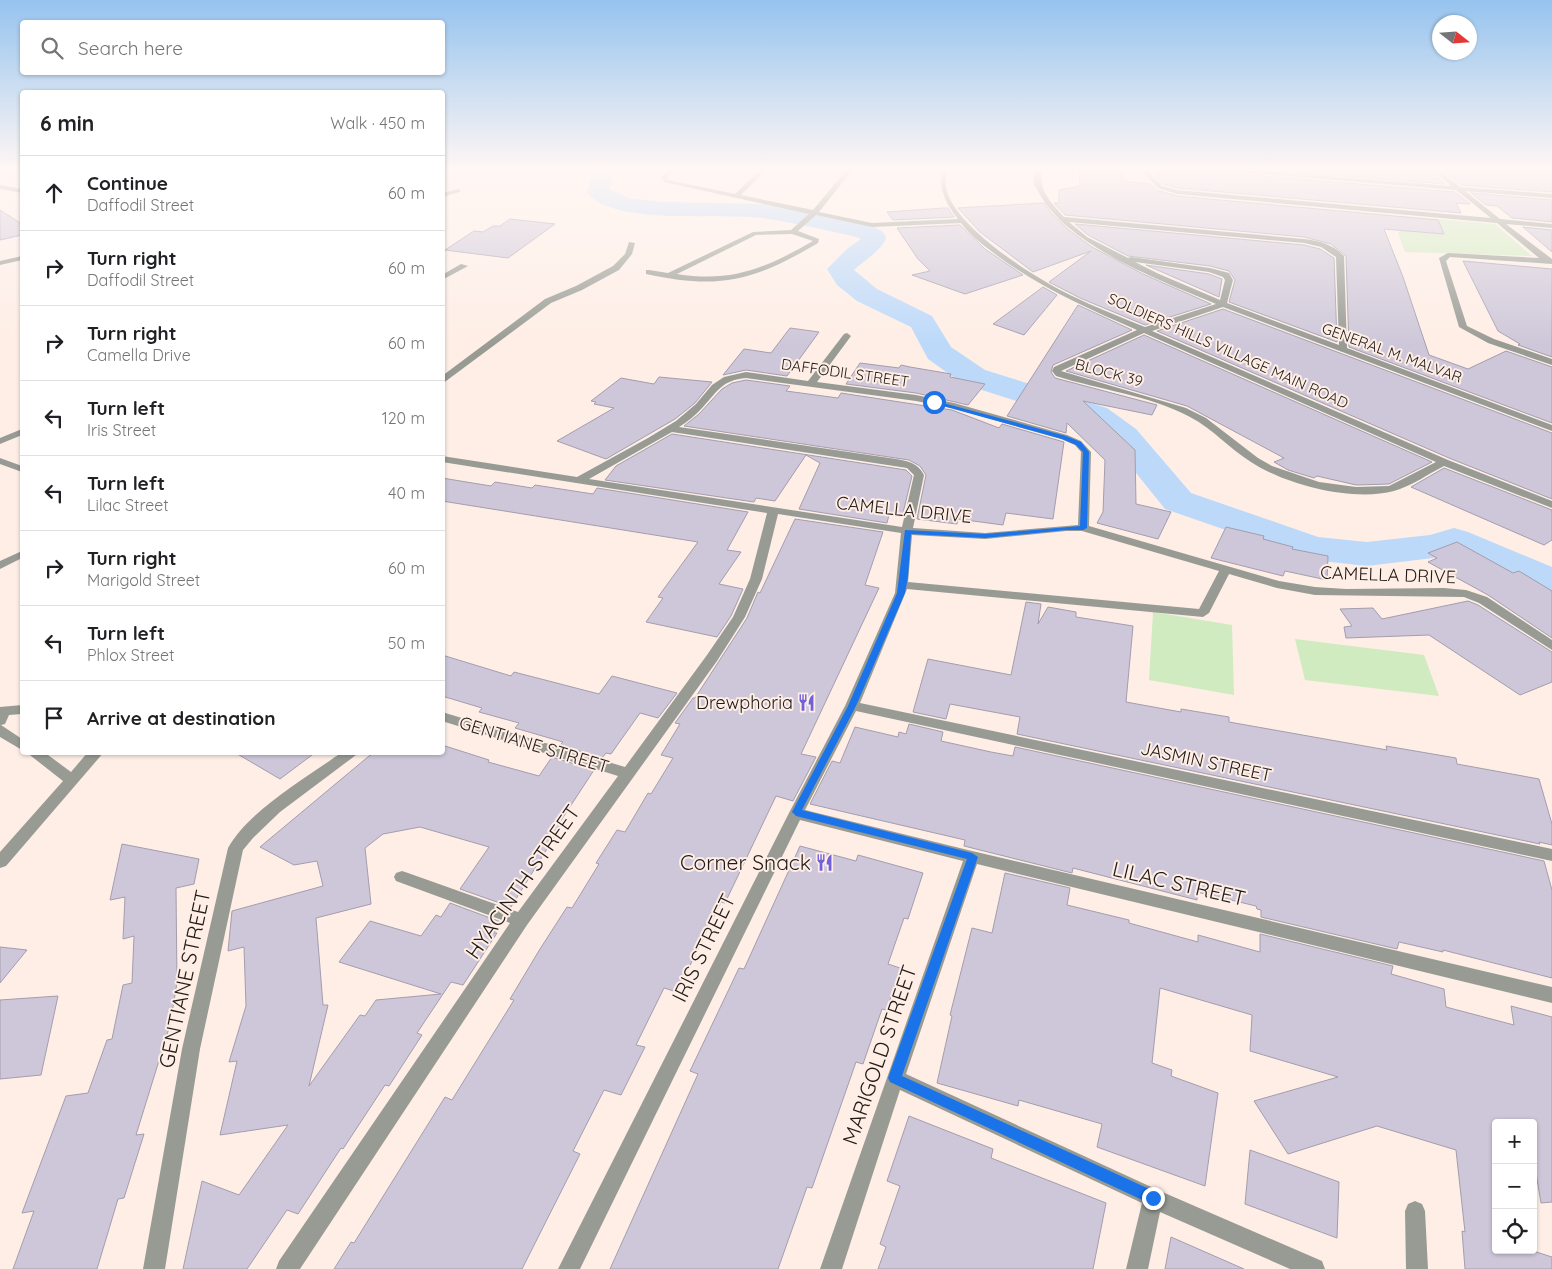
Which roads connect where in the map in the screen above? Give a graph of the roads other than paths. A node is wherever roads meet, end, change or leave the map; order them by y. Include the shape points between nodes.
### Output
1 (798, 227) edge
2 (970, 227) edge
3 (1073, 227) edge
4 (1159, 227) edge
5 (1507, 227) edge
6 (793, 232) junction
7 (630, 244) dead end
8 (20, 258) edge
9 (1120, 258) junction
10 (0, 263) edge
11 (1551, 263) edge
12 (464, 266) dead end
13 (648, 272) dead end
14 (670, 275) junction
15 (445, 276) edge
16 (1223, 304) junction
17 (1146, 330) junction
18 (847, 336) dead end
19 (1343, 350) junction
20 (1552, 362) edge
21 (445, 379) edge
22 (811, 383) junction
23 (1552, 428) edge
24 (670, 429) junction
25 (20, 433) edge
26 (0, 440) edge
27 (445, 459) edge
28 (0, 462) edge
29 (1444, 462) junction
30 (20, 469) edge
31 (578, 480) junction
32 (1552, 505) edge
33 (773, 511) junction
34 (1083, 528) junction
35 (907, 531) junction
36 (20, 555) edge
37 (0, 566) edge
38 (1225, 570) junction
39 (902, 585) junction
40 (1552, 646) edge
41 (852, 706) junction
42 (20, 710) edge
43 (1, 714) edge
44 (445, 717) edge
45 (0, 730) edge
46 (20, 744) edge
47 (37, 755) edge
48 (94, 755) edge
49 (349, 755) edge
50 (626, 773) junction
51 (73, 780) junction
52 (796, 812) junction
53 (1552, 855) edge
54 (972, 857) junction
55 (0, 862) edge
56 (402, 877) dead end
57 (521, 920) junction
58 (1552, 995) edge
59 (894, 1078) junction
60 (1153, 1198) junction
61 (1415, 1211) dead end
62 (154, 1269) edge
63 (288, 1269) edge
64 (569, 1269) edge
65 (831, 1269) edge
66 (1137, 1269) edge
67 (1314, 1269) edge
68 (1417, 1269) edge

1 - 6 street
2 - 17 street, SOLDIERS HILLS VILLAGE MAIN ROAD via 986,245 1020,270 1066,296
3 - 9 street, GENERAL M. MALVAR
4 - 19 street via 1304,241 1335,250 1340,256
5 - 11 street
6 - 14 street via 755,233
6 - 14 street via 817,240 782,261 730,279
7 - 21 street via 628,254 616,268 548,301
8 - 10 street
9 - 16 street, GENERAL M. MALVAR
9 - 16 street via 1226,275 1228,280
11 - 20 street via 1462,255 1448,255 1442,260 1463,327 1491,341
12 - 15 street
13 - 14 street
16 - 17 street, BLOCK 39
16 - 19 street, GENERAL M. MALVAR
17 - 29 street, SOLDIERS HILLS VILLAGE MAIN ROAD
17 - 29 street, BLOCK 39 via 1056,371 1090,385 1183,410 1208,422 1277,474 1305,483 1349,489 1391,489
18 - 22 street
19 - 23 street, GENERAL M. MALVAR
22 - 24 street, DAFFODIL STREET via 746,375 728,376 720,380 699,407
22 - 34 street, DAFFODIL STREET via 948,404 1078,443 1086,452
24 - 31 street, DAFFODIL STREET
24 - 35 street, IRIS STREET via 911,466 918,470 919,475
25 - 26 street
27 - 31 street, CAMELLA DRIVE
28 - 30 street
29 - 32 street, SOLDIERS HILLS VILLAGE MAIN ROAD
31 - 33 street, CAMELLA DRIVE
33 - 35 street, CAMELLA DRIVE
33 - 50 street, HYACINTH STREET via 756,579 739,617
34 - 35 street, CAMELLA DRIVE via 985,536
34 - 38 street, CAMELLA DRIVE
35 - 39 street, IRIS STREET
36 - 37 street
38 - 39 street via 1204,613
38 - 40 street, CAMELLA DRIVE via 1315,591 1466,594 1483,600
39 - 41 street, IRIS STREET
41 - 52 street, IRIS STREET
41 - 53 street, JASMIN STREET
42 - 43 street
44 - 50 street, GENTIANE STREET
45 - 46 street
47 - 51 street
48 - 51 street
49 - 62 street, GENTIANE STREET via 265,817 248,831 236,848 191,1048
50 - 57 street, HYACINTH STREET
51 - 55 street
52 - 54 street, LILAC STREET
52 - 64 street, IRIS STREET
54 - 58 street, LILAC STREET
54 - 59 street, MARIGOLD STREET
56 - 57 street
57 - 63 street, HYACINTH STREET
59 - 60 street
59 - 65 street, MARIGOLD STREET
60 - 66 street
60 - 67 street
61 - 68 street

